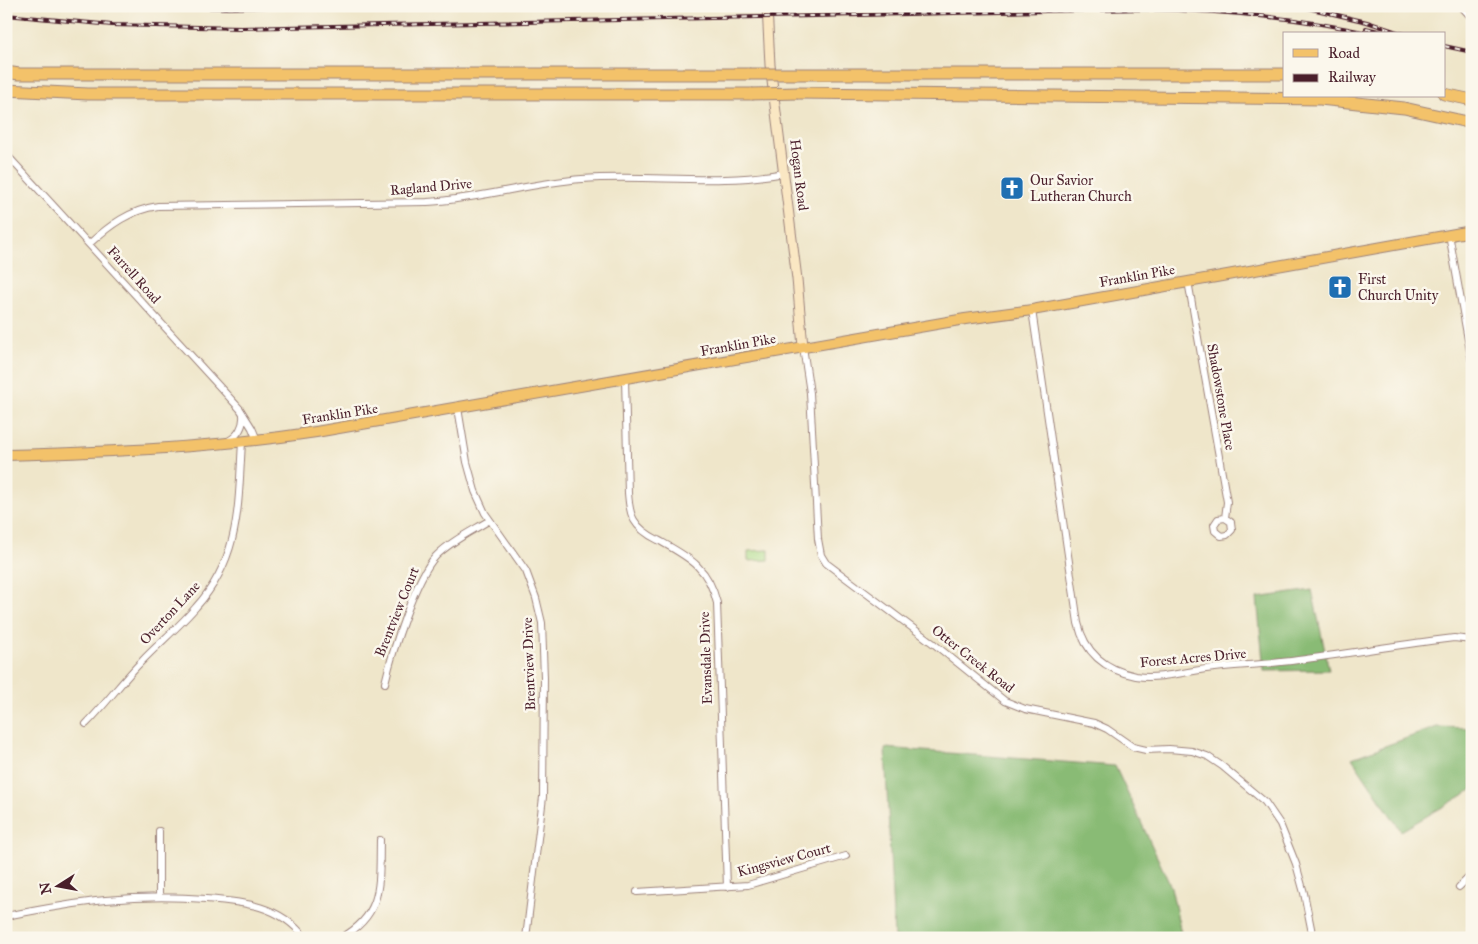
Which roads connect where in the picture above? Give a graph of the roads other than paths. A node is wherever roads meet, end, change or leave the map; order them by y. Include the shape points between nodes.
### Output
1 (767, 6) edge
2 (1460, 6) edge
3 (1472, 18) edge
4 (6, 72) edge
5 (1283, 74) edge
6 (6, 90) edge
7 (1446, 94) edge
8 (1472, 100) edge
9 (1472, 123) edge
10 (6, 154) edge
11 (784, 173) junction
12 (1472, 231) edge
13 (1449, 234) junction
14 (89, 244) junction
15 (1188, 281) junction
16 (1032, 310) junction
17 (803, 347) junction
18 (1472, 362) edge
19 (625, 379) junction
20 (458, 408) junction
21 (243, 414) junction
22 (257, 440) junction
23 (242, 442) junction
24 (221, 445) junction
25 (6, 455) edge
26 (1226, 518) dead end
27 (490, 520) junction
28 (1472, 640) edge
29 (385, 683) dead end
30 (86, 724) dead end
31 (159, 831) dead end
32 (380, 840) dead end
33 (846, 856) dead end
34 (1472, 874) edge
35 (1459, 886) dead end
36 (727, 887) junction
37 (637, 892) dead end
38 (159, 896) junction
39 (6, 916) edge
40 (305, 938) edge
41 (341, 938) edge
42 (526, 938) edge
43 (1313, 938) edge

1 - 11 street, Hogan Road via 770,65
2 - 3 street
4 - 5 highway, bridge
6 - 9 highway, bridge via 88,94 798,93 1320,99 1404,108
7 - 8 highway
10 - 14 street, Farrell Road
11 - 14 street, Ragland Drive via 731,179 582,179 428,202 158,206 125,217 106,228
11 - 17 street, Hogan Road
12 - 13 main road, Franklin Pike
13 - 15 main road, Franklin Pike
13 - 18 street
14 - 21 street, Farrell Road
15 - 16 main road, Franklin Pike
15 - 26 street, Shadowstone Place via 1227,502
16 - 17 main road, Franklin Pike
16 - 28 street, Forest Acres Drive via 1078,623 1086,645 1100,660 1124,672 1147,677 1454,638
17 - 19 main road, Franklin Pike
17 - 43 street, Otter Creek Road via 810,393 818,539 826,563 1014,706 1089,721 1107,729 1128,745 1151,750 1192,751 1222,766 1265,802 1275,815 1293,856
19 - 20 main road, Franklin Pike
19 - 36 street, Evansdale Drive via 631,514 645,532 698,565 717,603
20 - 22 main road, Franklin Pike
20 - 27 street, Brentview Drive via 469,471
21 - 22 street, Farrell Road
21 - 24 street via 243,424 237,435
22 - 23 main road, Franklin Pike
23 - 24 main road, Franklin Pike
23 - 30 street, Overton Lane via 238,518 230,549 214,584 196,608 132,671
24 - 25 main road, Franklin Pike
27 - 29 street, Brentview Court via 442,551 430,564 408,612
27 - 42 street, Brentview Drive via 529,579 539,606 542,631 543,797
31 - 38 street
32 - 41 street via 378,887 373,907 362,923
33 - 36 street, Kingsview Court via 756,883
34 - 35 street
36 - 37 street, Kingsview Court
38 - 39 street via 90,901
38 - 40 street via 257,905 287,920

